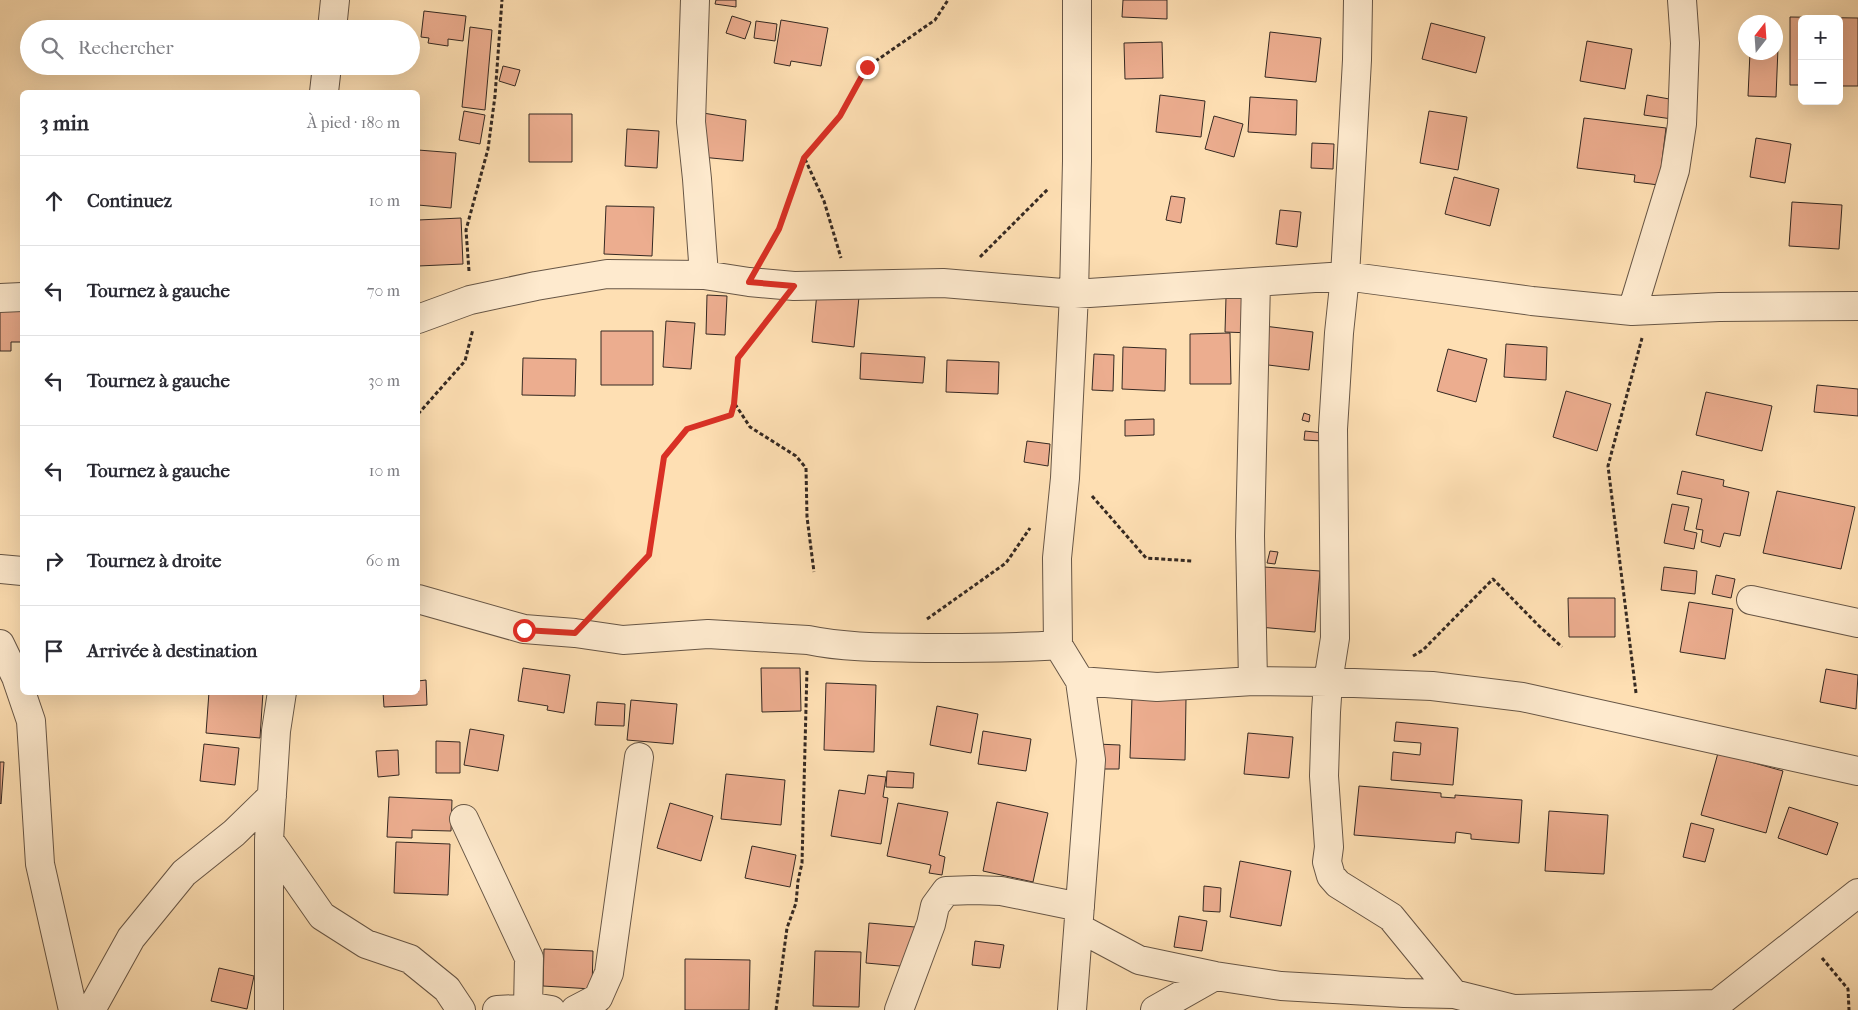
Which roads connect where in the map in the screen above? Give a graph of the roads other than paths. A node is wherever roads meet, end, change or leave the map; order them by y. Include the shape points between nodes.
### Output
1 (335, 0) edge
2 (695, 0) edge
3 (1077, 0) edge
4 (1358, 0) edge
5 (1682, 0) edge
6 (333, 20) edge
7 (326, 75) edge
8 (324, 90) edge
9 (704, 275) junction
10 (1345, 276) junction
11 (1256, 282) junction
12 (1074, 294) junction
13 (20, 297) edge
14 (0, 298) edge
15 (1858, 306) edge
16 (1641, 310) junction
17 (420, 317) edge
18 (0, 569) edge
19 (20, 572) edge
20 (420, 600) edge
21 (1751, 600) dead end
22 (1858, 623) edge
23 (0, 644) edge
24 (1058, 645) junction
25 (1080, 681) junction
26 (1253, 681) junction
27 (1328, 682) junction
28 (20, 689) edge
29 (22, 695) edge
30 (37, 695) edge
31 (282, 695) edge
32 (31, 722) junction
33 (639, 758) dead end
34 (1858, 771) edge
35 (272, 796) junction
36 (464, 819) dead end
37 (269, 840) junction
38 (1858, 894) edge
39 (1080, 917) junction
40 (1215, 976) junction
41 (1454, 994) junction
42 (1716, 1007) edge
43 (539, 1009) edge
44 (73, 1010) edge
45 (91, 1010) edge
46 (269, 1010) edge
47 (461, 1010) edge
48 (497, 1010) edge
49 (575, 1010) edge
50 (899, 1010) edge
51 (1072, 1010) edge
52 (1156, 1010) edge

1 - 6 street
2 - 9 street via 690,122
3 - 12 street
4 - 10 street
5 - 16 street via 1685,43 1682,124 1675,170
7 - 8 street
9 - 12 street via 794,286 943,283
9 - 17 street via 607,274 470,300
10 - 11 street
10 - 16 street via 1532,301
10 - 27 street via 1333,429 1335,638
11 - 12 street
11 - 26 street via 1250,536
12 - 24 street via 1057,558
13 - 14 street
15 - 16 street
18 - 19 street
20 - 24 street via 524,630 623,640 708,634 886,648 983,649
21 - 22 street
23 - 28 street
24 - 25 street
25 - 26 street via 1157,686
25 - 39 street via 1091,760
26 - 27 street
27 - 34 street via 1432,686 1522,697
27 - 41 street via 1324,776 1327,862 1331,876 1338,884 1390,917
29 - 32 street
30 - 32 street
31 - 35 street
32 - 44 street via 40,864
33 - 49 street via 609,973 598,998
35 - 37 street
35 - 45 street via 234,833 184,873 131,938
36 - 43 street via 528,958
37 - 46 street
37 - 47 street via 322,916 366,944 410,959 447,989
38 - 42 street
39 - 40 street via 1139,960
39 - 50 street via 1000,891 946,891 935,906
39 - 51 street
40 - 41 street via 1281,986
40 - 52 street
41 - 42 street via 1514,1010
43 - 48 street

